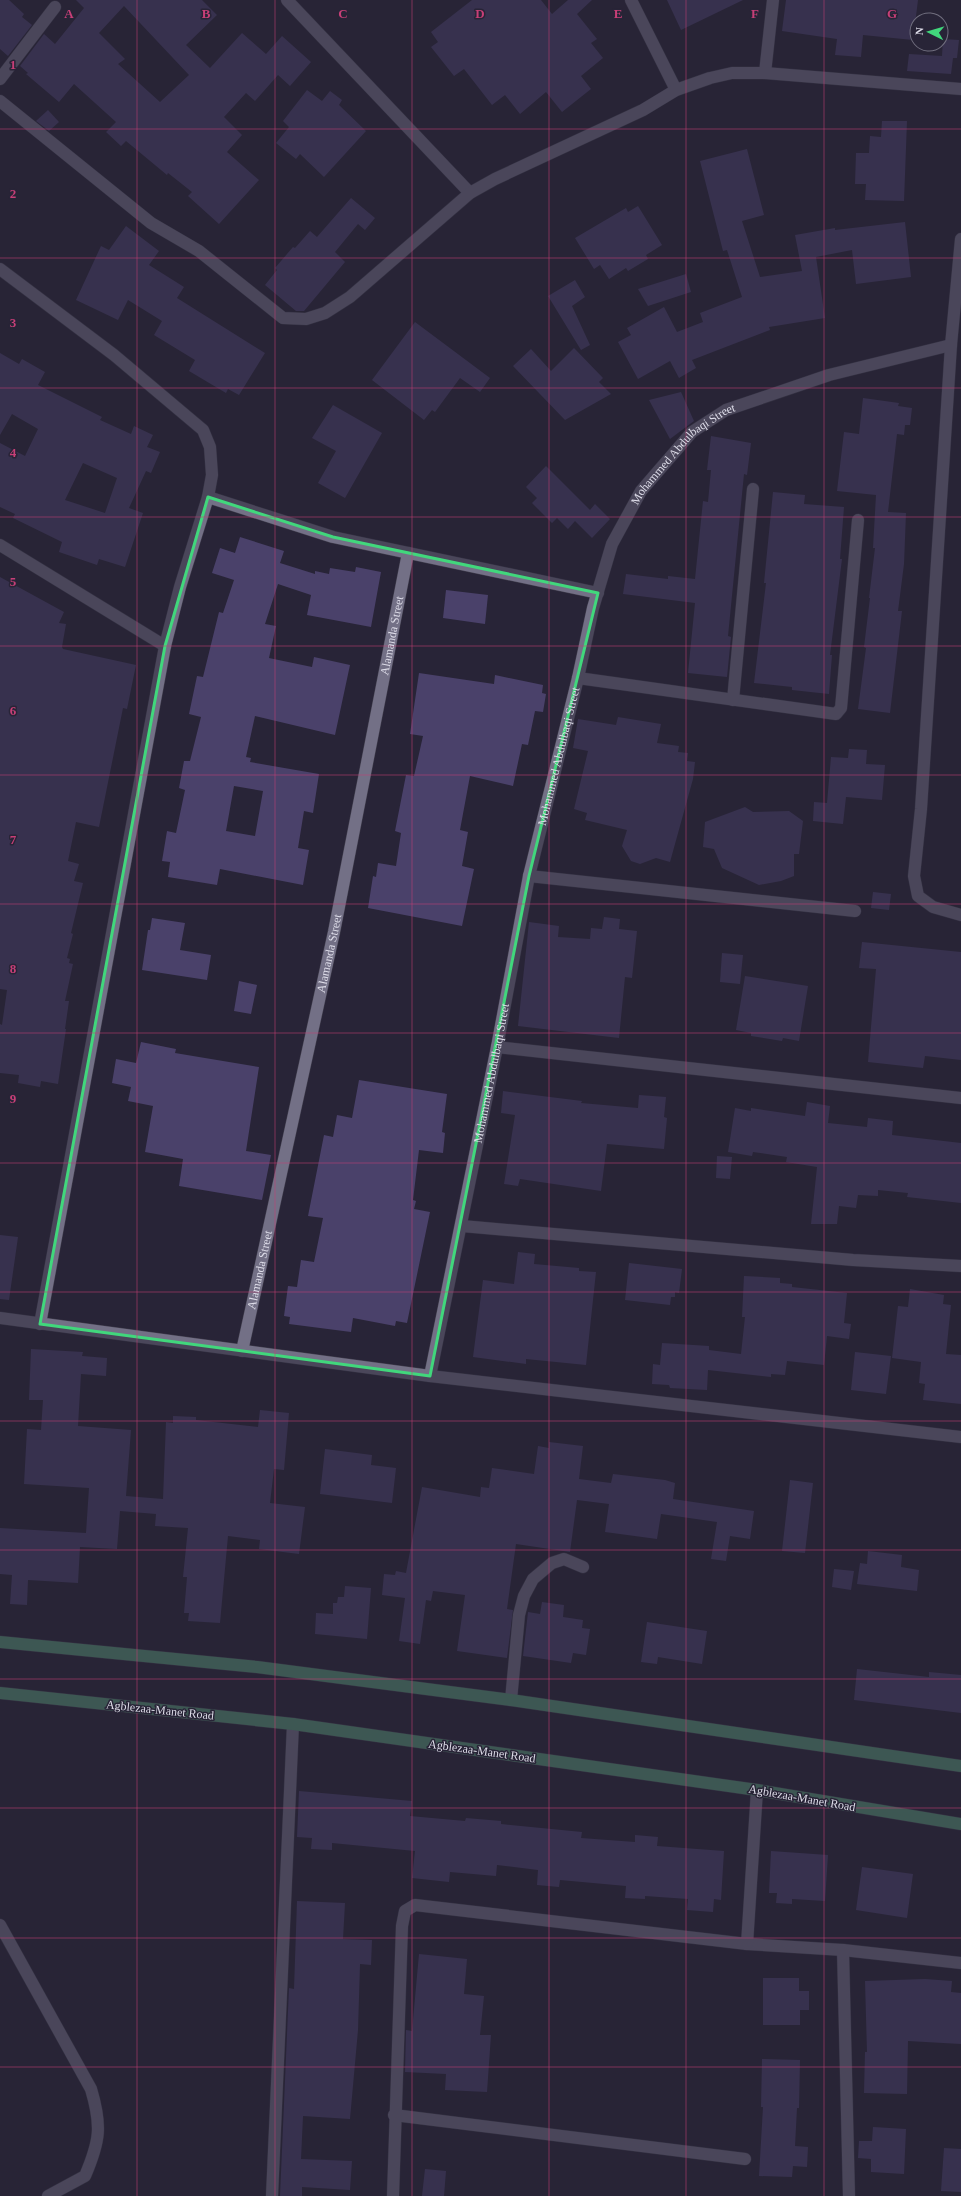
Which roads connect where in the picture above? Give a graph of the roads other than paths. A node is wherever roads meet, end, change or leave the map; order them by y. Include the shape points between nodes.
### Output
1 (287, 0) edge
2 (631, 0) edge
3 (773, 0) edge
4 (55, 7) dead end
5 (765, 73) junction
6 (0, 79) edge
7 (961, 89) edge
8 (676, 90) junction
9 (0, 101) edge
10 (470, 193) junction
11 (961, 239) edge
12 (0, 269) edge
13 (951, 345) junction
14 (753, 489) dead end
15 (208, 497) junction
16 (858, 520) dead end
17 (0, 545) edge
18 (408, 554) junction
19 (598, 593) junction
20 (165, 646) junction
21 (578, 678) junction
22 (733, 700) junction
23 (529, 876) junction
24 (855, 911) dead end
25 (961, 915) edge
26 (498, 1048) junction
27 (961, 1098) edge
28 (462, 1226) junction
29 (961, 1266) edge
30 (0, 1318) edge
31 (40, 1324) junction
32 (242, 1351) junction
33 (430, 1376) junction
34 (961, 1437) edge
35 (583, 1567) dead end
36 (0, 1642) edge
37 (0, 1692) edge
38 (511, 1700) junction
39 (293, 1724) junction
40 (961, 1766) edge
41 (757, 1790) junction
42 (961, 1824) edge
43 (0, 1925) edge
44 (747, 1944) junction
45 (843, 1950) junction
46 (961, 1963) edge
47 (394, 2115) junction
48 (745, 2159) dead end
49 (48, 2196) edge
50 (272, 2196) edge
51 (393, 2196) edge
52 (849, 2196) edge

1 - 10 street
2 - 8 street
3 - 5 street
4 - 6 street
5 - 7 street
5 - 8 street via 732,73
8 - 10 street via 643,110 495,178
9 - 10 street via 151,223 198,250 283,318 306,318 325,313 350,297
11 - 13 street
12 - 15 street via 114,354 203,430 212,461
13 - 19 street, Mohammed Abdulbaqi Street via 829,375 733,407 692,432 641,491 612,544
13 - 25 street via 921,809 914,876 918,896 933,907
14 - 22 street
15 - 18 street via 333,537
15 - 20 street
16 - 22 street via 840,708 836,714
17 - 20 street
18 - 19 street
18 - 32 street, Alamanda Street via 334,932
19 - 21 street, Mohammed Abdulbaqi Street
20 - 31 street
21 - 22 street
21 - 23 street, Mohammed Abdulbaqi Street
23 - 24 street
23 - 26 street, Mohammed Abdulbaqi Street
26 - 27 street
26 - 28 street, Mohammed Abdulbaqi Street
28 - 29 street via 853,1260
28 - 33 street, Mohammed Abdulbaqi Street
30 - 31 street
31 - 32 street
32 - 33 street
33 - 34 street
35 - 38 street via 564,1559 552,1563 533,1579 524,1596 520,1615
36 - 38 main road via 257,1667
37 - 39 main road, Agblezaa-Manet Road
38 - 40 main road
39 - 41 main road, Agblezaa-Manet Road
39 - 50 street
41 - 42 main road, Agblezaa-Manet Road
41 - 44 street
43 - 49 street via 91,2089 97,2110 99,2138 85,2176
44 - 45 street
44 - 47 street via 415,1904 405,1911 402,1926
45 - 46 street
45 - 52 street
47 - 48 street
47 - 51 street

